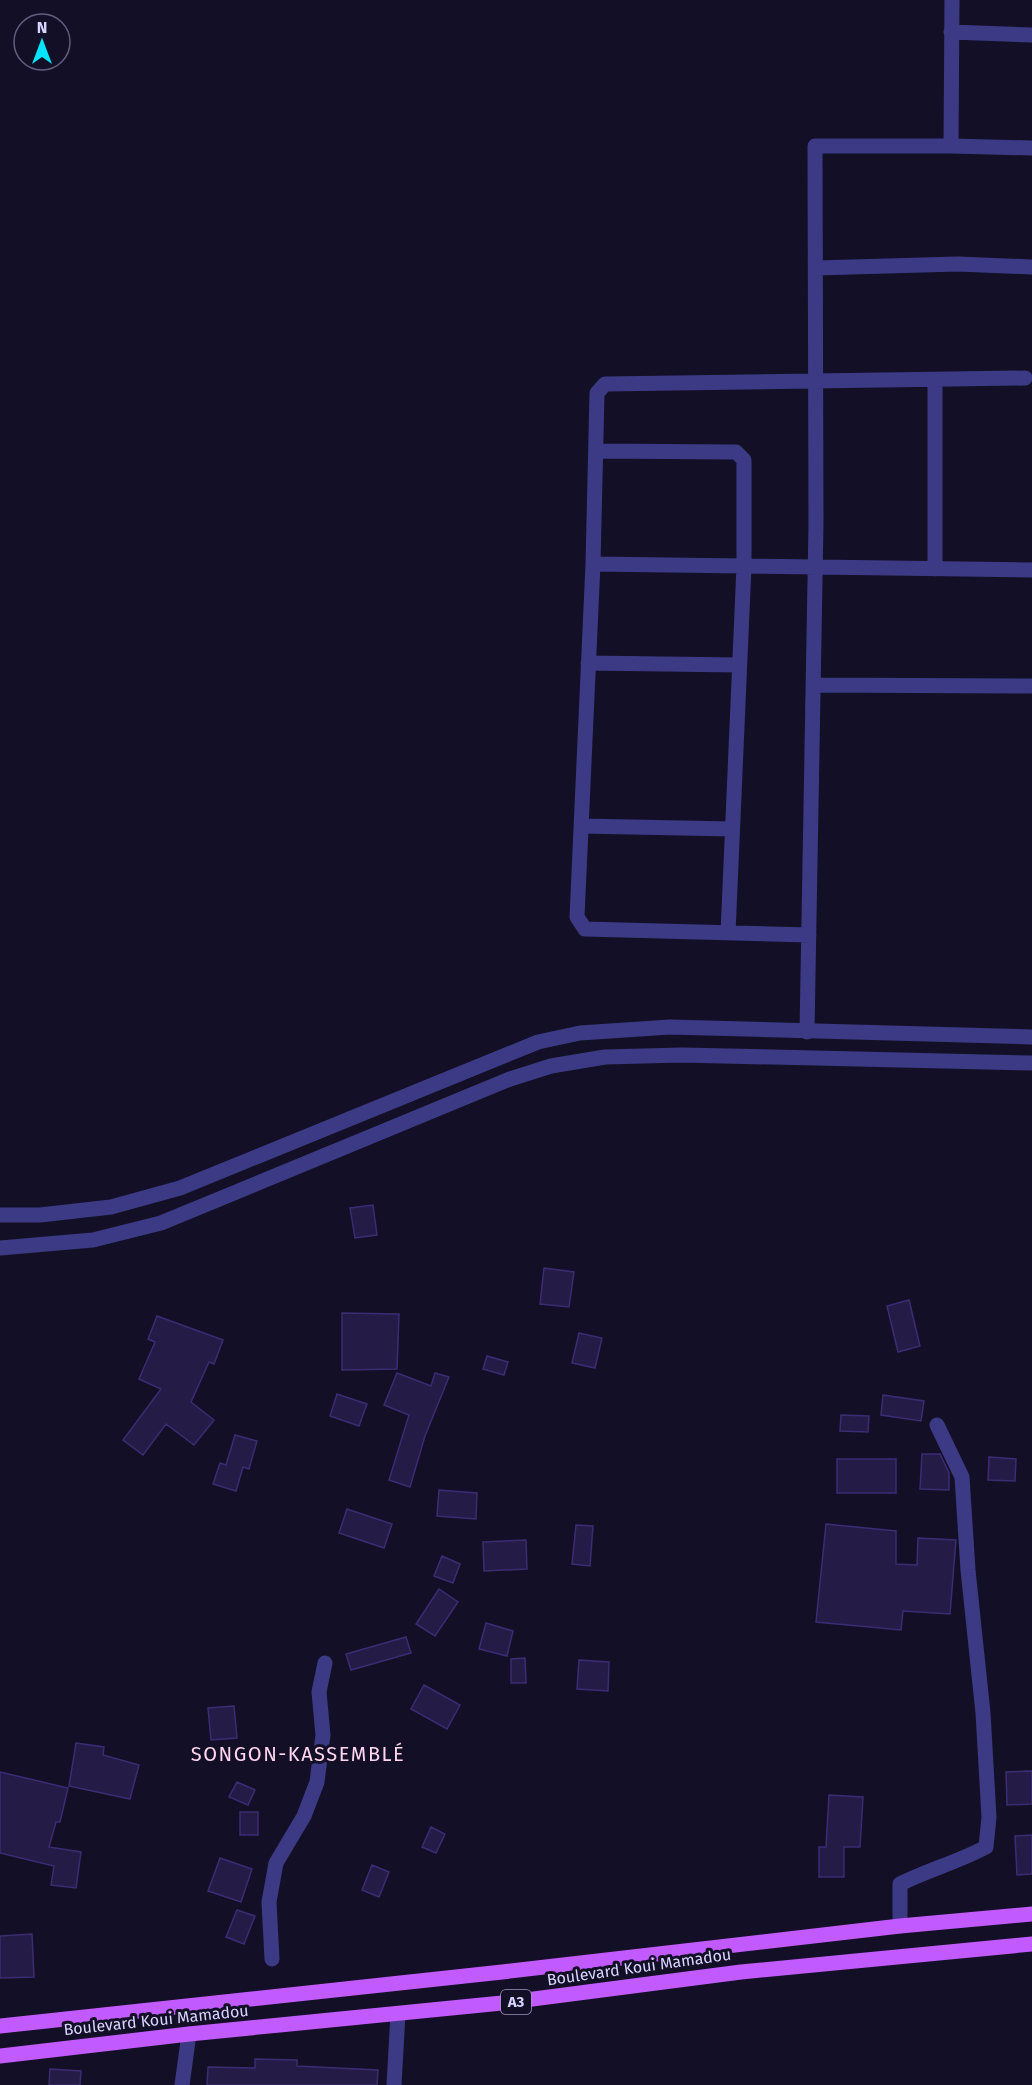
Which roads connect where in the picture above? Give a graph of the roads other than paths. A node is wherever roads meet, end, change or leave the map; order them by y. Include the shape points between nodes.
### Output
1 (952, 0) edge
2 (951, 32) junction
3 (1032, 35) edge
4 (951, 146) junction
5 (1032, 148) edge
6 (1032, 267) edge
7 (816, 268) junction
8 (1025, 378) dead end
9 (935, 380) junction
10 (816, 382) junction
11 (596, 451) junction
12 (593, 564) junction
13 (744, 566) junction
14 (815, 567) junction
15 (934, 569) junction
16 (1032, 570) edge
17 (588, 663) junction
18 (740, 665) junction
19 (813, 685) junction
20 (1032, 686) edge
21 (581, 826) junction
22 (732, 829) junction
23 (728, 933) junction
24 (808, 935) junction
25 (807, 1032) junction
26 (1032, 1036) edge
27 (1032, 1063) edge
28 (0, 1215) edge
29 (0, 1248) edge
30 (937, 1425) dead end
31 (325, 1663) dead end
32 (1032, 1914) edge
33 (900, 1926) junction
34 (1032, 1944) edge
35 (272, 1959) dead end
36 (398, 2014) junction
37 (0, 2025) edge
38 (189, 2034) junction
39 (0, 2055) edge
40 (182, 2085) edge
41 (394, 2085) edge

1 - 2 street
2 - 3 street
2 - 4 street
4 - 5 street
4 - 7 street via 815,146
6 - 7 street via 958,264
7 - 10 street
8 - 9 street
9 - 10 street
9 - 15 street
10 - 11 street via 605,384 597,393
10 - 14 street
11 - 12 street
11 - 13 street via 736,452 744,460
12 - 13 street
12 - 17 street
13 - 14 street
13 - 18 street
14 - 15 street
14 - 19 street
15 - 16 street
17 - 18 street
17 - 21 street
18 - 22 street
19 - 20 street
19 - 24 street
21 - 22 street
21 - 23 street via 578,917 585,929
22 - 23 street
23 - 24 street
24 - 25 street
25 - 26 street
25 - 28 street via 660,1028 580,1033 538,1042 180,1188 111,1207
27 - 29 street via 682,1055 605,1057 551,1066 510,1079 161,1223 93,1240
30 - 33 street via 962,1478 989,1817 986,1847 900,1884
31 - 35 street via 320,1692 322,1735 317,1782 304,1816 276,1863 269,1902
32 - 33 main road, Boulevard Koui Mamadou / A3
33 - 37 main road, Boulevard Koui Mamadou / A3
34 - 36 main road, Boulevard Koui Mamadou / A3 via 741,1972
36 - 38 main road, Boulevard Koui Mamadou / A3
36 - 41 street
38 - 39 main road, Boulevard Koui Mamadou / A3
38 - 40 street

